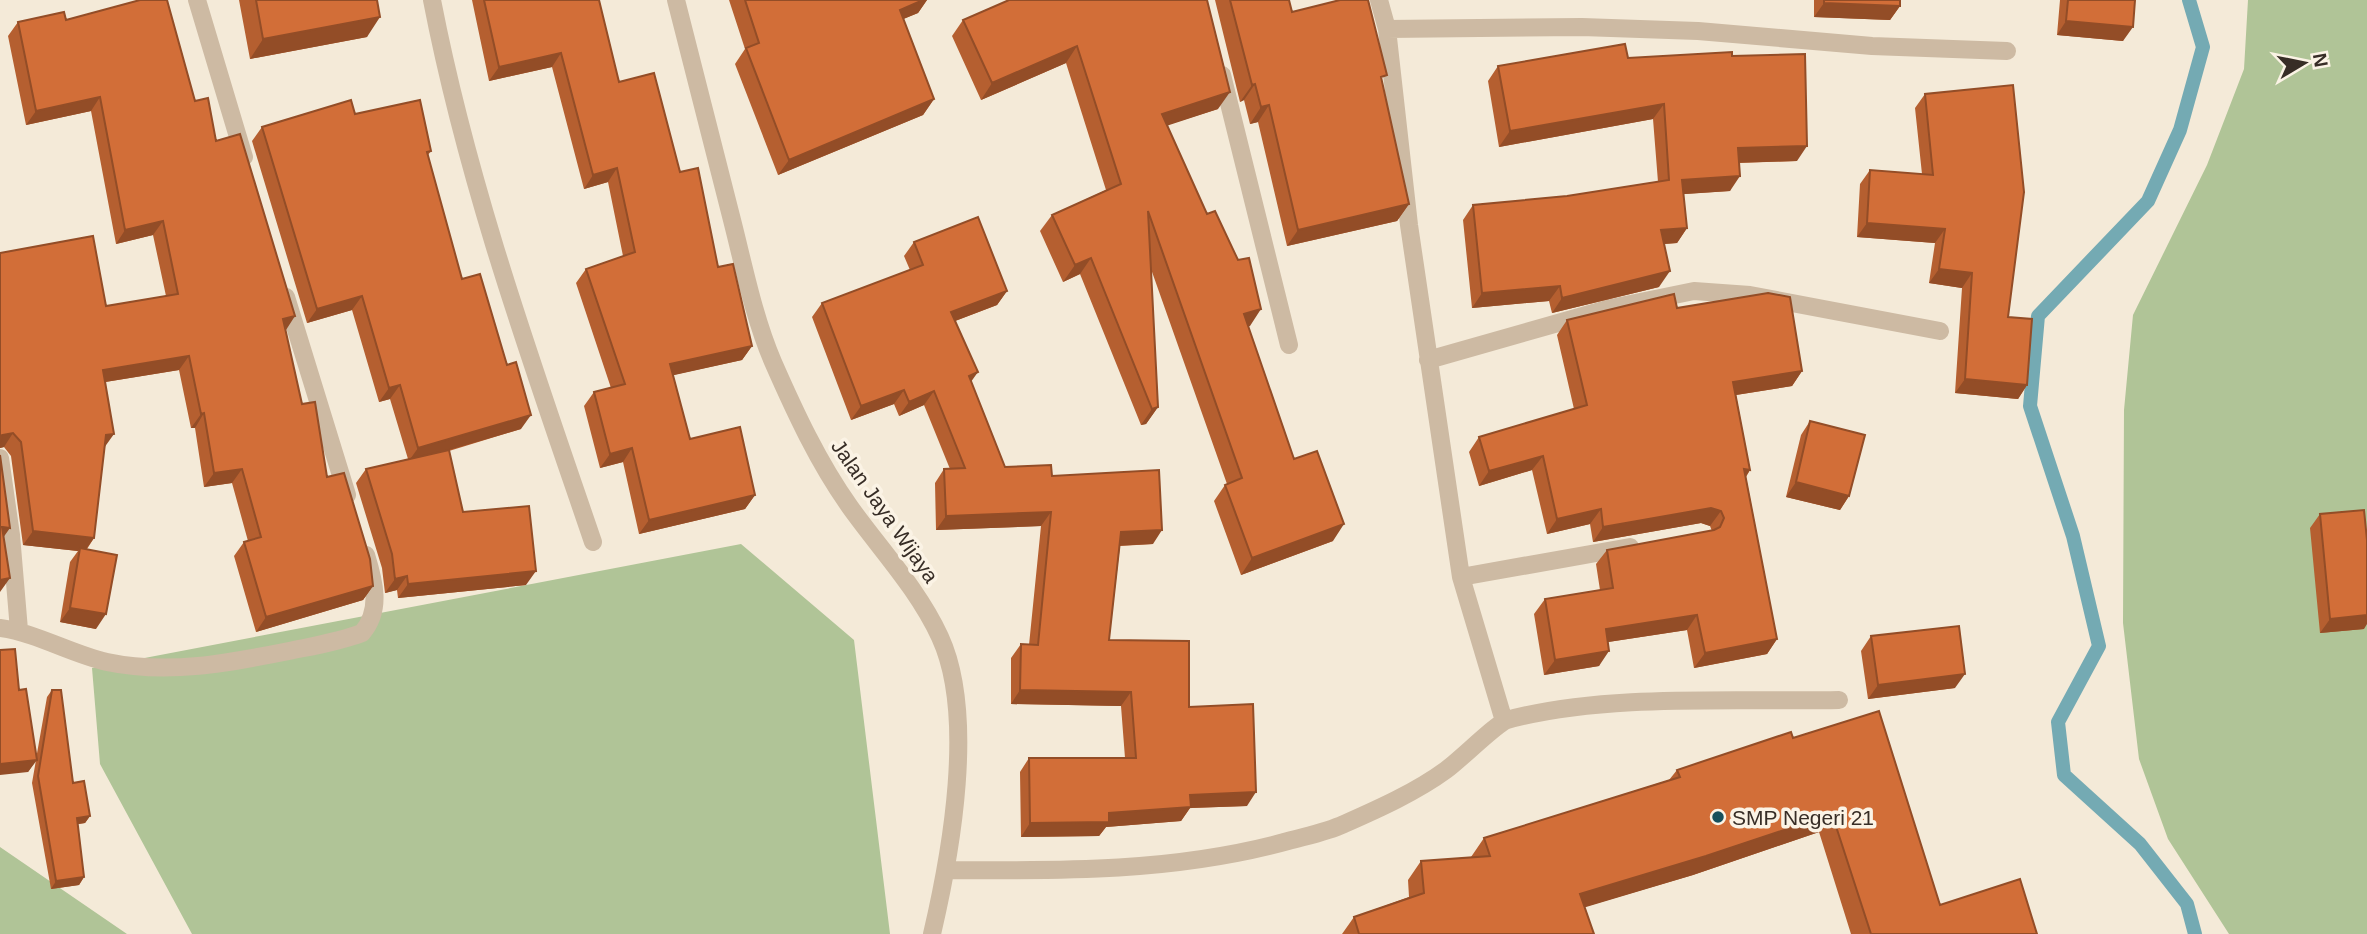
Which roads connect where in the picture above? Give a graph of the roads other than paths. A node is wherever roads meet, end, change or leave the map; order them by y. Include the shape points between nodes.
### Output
1 (197, 0) edge
2 (432, 0) edge
3 (676, 0) edge
4 (1379, 0) edge
5 (1387, 29) junction
6 (2007, 51) dead end
7 (1218, 62) edge
8 (248, 173) edge
9 (280, 279) edge
10 (1940, 331) dead end
11 (1289, 345) dead end
12 (1428, 360) junction
13 (0, 458) edge
14 (354, 517) edge
15 (593, 542) dead end
16 (362, 544) edge
17 (1648, 544) edge
18 (1461, 577) junction
19 (0, 628) edge
20 (19, 631) junction
21 (1839, 700) dead end
22 (1504, 721) junction
23 (947, 870) junction
24 (932, 934) edge

1 - 8 street
2 - 15 street via 445,68 500,269
3 - 23 street, Jalan Jaya Wijaya via 771,359 804,432 835,484 941,638 957,718
4 - 5 street
5 - 6 street via 1698,31 1872,46
5 - 12 street
7 - 11 street
9 - 14 street
10 - 12 street via 1750,295 1694,291 1611,307
12 - 18 street
13 - 20 street
16 - 20 street via 371,570 375,608 362,633 347,639 223,665 158,668 108,662
17 - 18 street
18 - 22 street
19 - 20 street
21 - 22 street via 1654,703 1567,709
22 - 23 street via 1445,771 1406,794 1340,826 1261,848 1161,866
23 - 24 street, Jalan Jaya Wijaya

